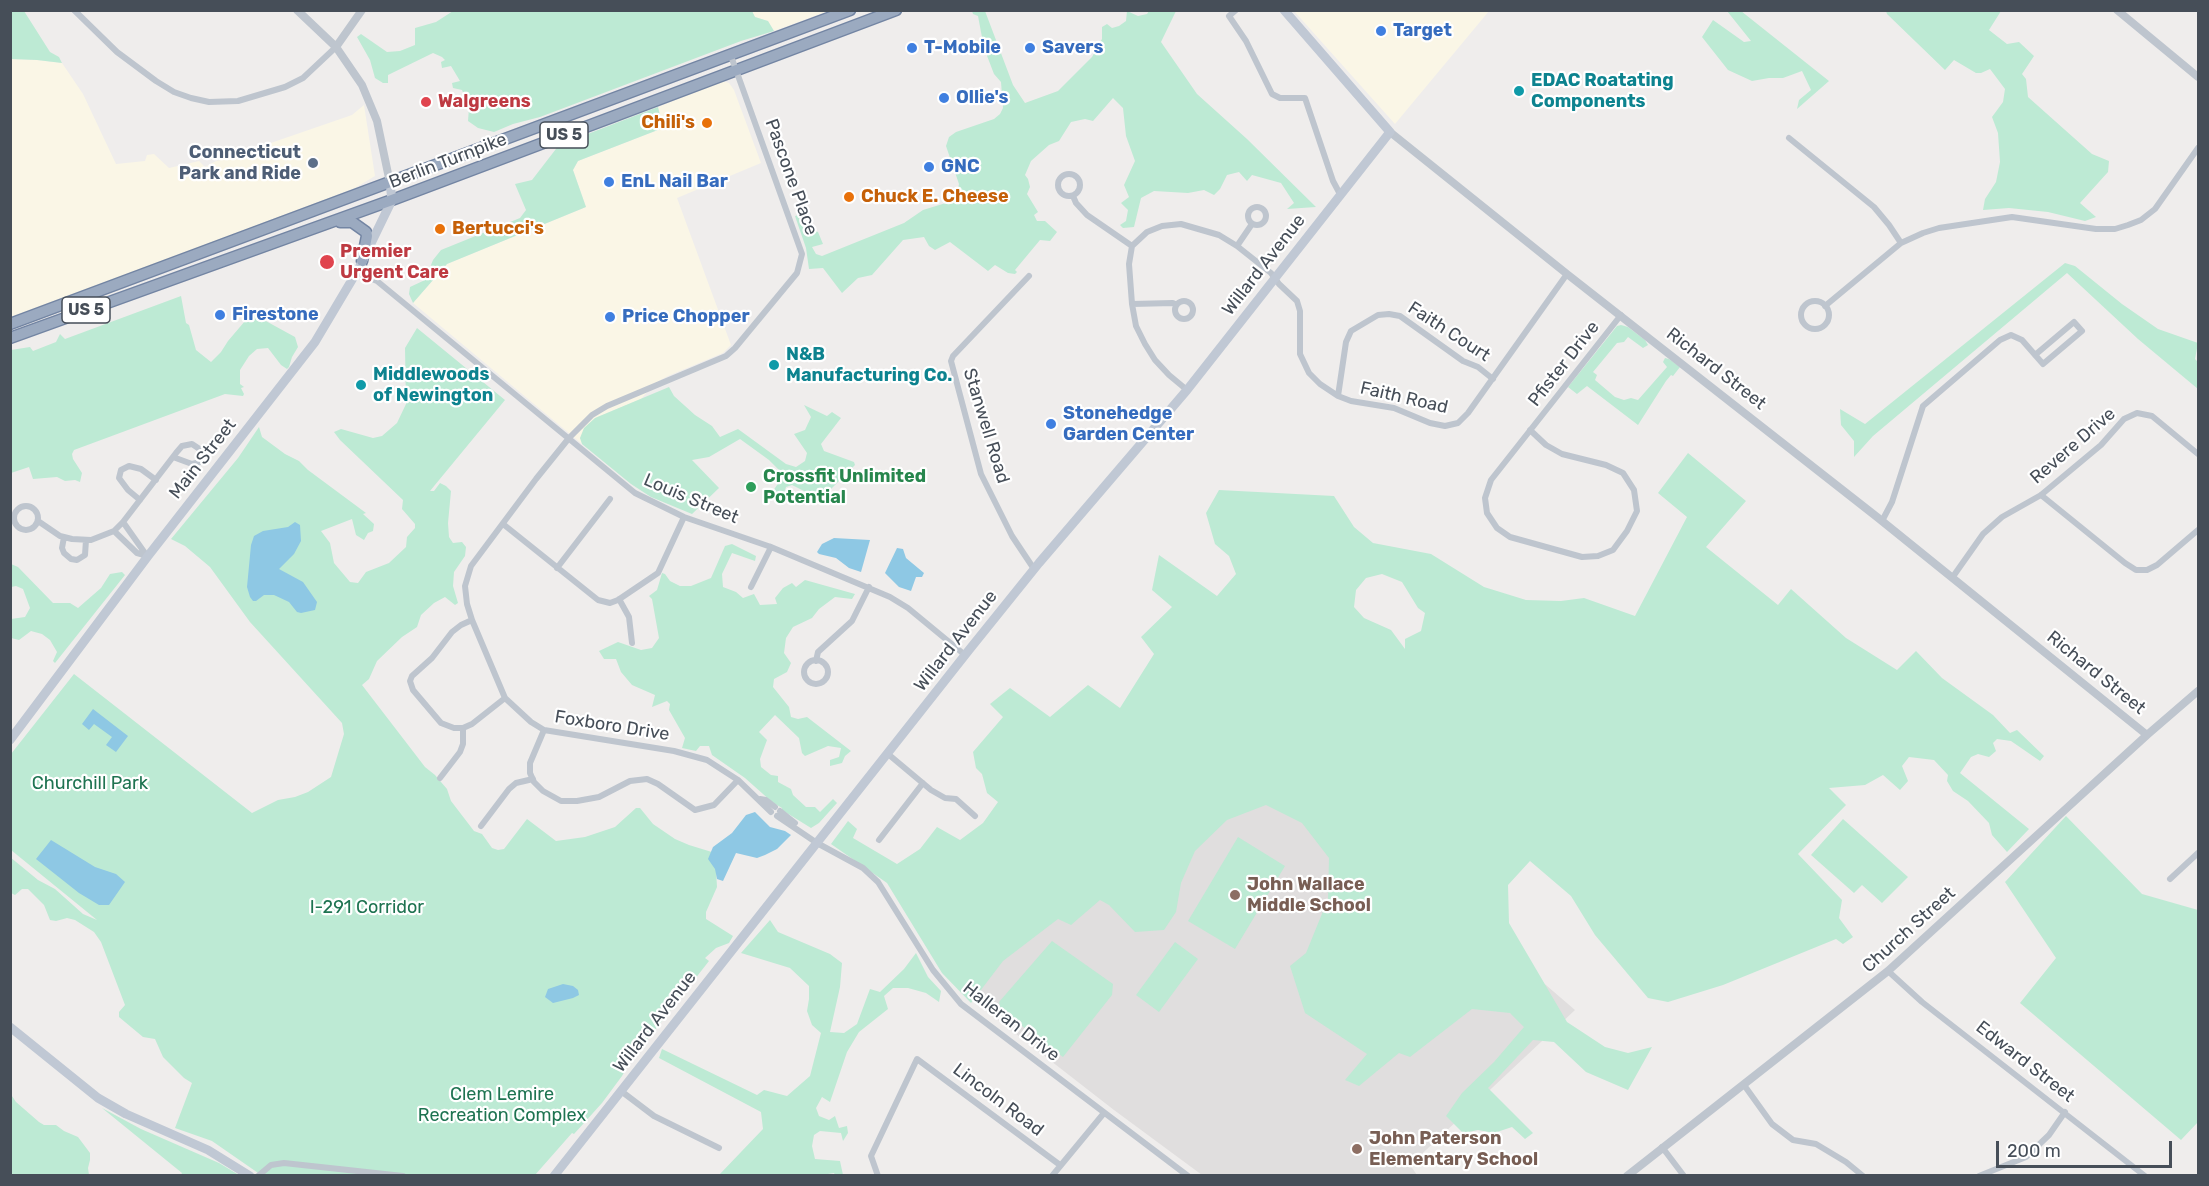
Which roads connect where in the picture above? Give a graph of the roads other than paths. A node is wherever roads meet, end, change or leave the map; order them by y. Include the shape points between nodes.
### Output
1 (74, 10) edge
2 (297, 10) edge
3 (362, 10) edge
4 (850, 10) edge
5 (896, 10) edge
6 (1236, 10) edge
7 (1284, 10) edge
8 (2117, 10) edge
9 (336, 47) junction
10 (731, 56) junction
11 (736, 70) junction
12 (2199, 77) edge
13 (1390, 132) junction
14 (1788, 138) dead end
15 (2199, 148) edge
16 (390, 183) junction
17 (1073, 196) dead end
18 (1341, 196) junction
19 (392, 200) junction
20 (325, 224) junction
21 (1252, 224) dead end
22 (1901, 243) junction
23 (1132, 246) junction
24 (1237, 246) junction
25 (361, 264) junction
26 (142, 274) junction
27 (1567, 274) junction
28 (1029, 276) dead end
29 (1275, 279) junction
30 (162, 282) junction
31 (1132, 304) junction
32 (1176, 305) dead end
33 (1825, 306) junction
34 (1621, 315) junction
35 (10, 324) edge
36 (10, 338) edge
37 (2035, 355) junction
38 (1493, 379) junction
39 (1187, 390) junction
40 (1338, 396) junction
41 (1530, 430) junction
42 (569, 438) junction
43 (2199, 454) edge
44 (173, 457) junction
45 (156, 480) junction
46 (2041, 495) junction
47 (610, 499) dead end
48 (140, 500) junction
49 (684, 517) junction
50 (38, 521) junction
51 (1882, 521) junction
52 (123, 522) junction
53 (503, 524) junction
54 (2199, 530) edge
55 (114, 531) junction
56 (64, 537) junction
57 (86, 540) junction
58 (771, 547) junction
59 (148, 556) junction
60 (557, 568) junction
61 (1034, 569) junction
62 (1952, 578) junction
63 (751, 587) dead end
64 (869, 587) junction
65 (619, 599) junction
66 (472, 620) junction
67 (632, 643) dead end
68 (965, 655) junction
69 (816, 661) dead end
70 (2199, 691) edge
71 (505, 698) junction
72 (463, 728) junction
73 (544, 730) junction
74 (2147, 735) junction
75 (10, 740) edge
76 (888, 754) junction
77 (440, 778) dead end
78 (533, 778) junction
79 (738, 780) junction
80 (923, 783) junction
81 (975, 816) dead end
82 (481, 826) dead end
83 (879, 840) dead end
84 (818, 843) junction
85 (2199, 853) edge
86 (2170, 879) dead end
87 (1888, 970) junction
88 (10, 1027) edge
89 (1744, 1085) junction
90 (621, 1091) junction
91 (2065, 1112) junction
92 (1104, 1113) junction
93 (1662, 1147) junction
94 (719, 1148) dead end
95 (1060, 1165) junction
96 (556, 1175) edge
97 (250, 1176) edge
98 (258, 1176) edge
99 (403, 1176) edge
100 (878, 1176) edge
101 (1052, 1176) edge
102 (1188, 1176) edge
103 (1627, 1176) edge
104 (1684, 1176) edge
105 (1863, 1176) edge
106 (1979, 1176) edge
107 (2145, 1176) edge

1 - 9 street via 117,52 156,81 182,95 209,102 238,102 285,87 303,78
2 - 9 street
3 - 9 street
4 - 10 highway, Berlin Turnpike / US 5
5 - 11 highway, Berlin Turnpike / US 5
6 - 18 street via 1229,16 1272,94 1280,98 1305,98
7 - 13 main road, Richard Street
8 - 12 street
9 - 16 street via 352,67 369,101
10 - 11 street, Pascone Place
10 - 16 highway, Berlin Turnpike / US 5
11 - 19 highway, Berlin Turnpike / US 5
11 - 42 street, Pascone Place via 802,254 797,273 726,356 607,406
13 - 18 main road, Willard Avenue
13 - 27 street, Richard Street
14 - 22 street via 1874,207
15 - 22 street via 2155,209 2128,225 2096,229 2012,217 1939,228
16 - 19 main road
16 - 26 highway, Berlin Turnpike / US 5
17 - 23 street via 1087,215
18 - 29 main road, Willard Avenue
19 - 20 highway, Berlin Turnpike / US 5
19 - 25 main road, Main Street
20 - 25 highway via 348,221 363,227 367,236
20 - 30 highway, Berlin Turnpike / US 5
21 - 24 street
22 - 33 street
23 - 24 street, Faith Road via 1147,232 1181,224 1219,235
23 - 31 street
24 - 29 street, Faith Road
25 - 42 street, Louis Street
25 - 59 main road, Main Street via 315,342
26 - 30 highway
26 - 35 highway, Berlin Turnpike / US 5
27 - 34 street, Richard Street
27 - 38 street, Faith Road
28 - 61 street, Stanwell Road via 951,361 981,474 1012,536
29 - 39 main road, Willard Avenue
29 - 40 street, Faith Road via 1297,301 1299,348 1305,368
30 - 36 highway, Berlin Turnpike / US 5
31 - 32 street
31 - 39 street via 1136,326 1150,352 1168,375
33 - 33 street via 1816,301 1806,304 1801,314 1804,324 1814,329 1824,326 1828,316
34 - 41 street, Pfister Drive
34 - 51 street, Richard Street
37 - 37 street via 2043,364 2082,331 2074,322
37 - 51 street via 2012,335 2000,340 1923,406 1892,502
38 - 40 street, Faith Road via 1458,423 1445,426 1394,408
38 - 40 street, Faith Court via 1400,316 1378,315 1351,331
39 - 61 main road, Willard Avenue
41 - 41 street, Pfister Drive via 1491,480 1485,498 1487,513 1497,528 1510,537 1582,557 1613,550 1637,511 1634,490 1623,473 1562,454
42 - 49 street, Louis Street via 634,494
42 - 53 street, Foxboro Drive
43 - 46 street, Revere Drive via 2152,416 2137,413 2124,419 2101,445
44 - 44 street via 192,464 204,457 192,444 182,446
44 - 45 street
45 - 48 street
45 - 48 street via 135,467 121,470 119,478
46 - 54 street via 2136,570 2157,565
46 - 62 street, Revere Drive via 2002,517 1983,534
47 - 60 street
48 - 52 street
49 - 58 street, Louis Street
49 - 65 street via 658,573
50 - 50 street via 38,514 30,506 22,506 15,515 15,523 21,529 33,528
50 - 56 street
51 - 62 street, Richard Street
52 - 55 street
52 - 59 street
53 - 60 street
53 - 66 street, Foxboro Drive via 471,566 465,586
55 - 57 street
55 - 59 street via 137,553
56 - 57 street
56 - 57 street via 64,554 76,560 85,555
58 - 63 street
58 - 64 street, Louis Street
59 - 75 main road, Main Street
60 - 65 street via 598,600 610,603
61 - 68 main road, Willard Avenue
62 - 74 street, Richard Street
64 - 68 street, Louis Street via 908,608
64 - 69 street via 852,621 818,651
65 - 67 street via 628,617
66 - 71 street, Foxboro Drive
66 - 72 street via 452,632 410,681 441,723
68 - 76 main road, Willard Avenue
70 - 74 street, Church Street
71 - 72 street
71 - 73 street, Foxboro Drive
72 - 77 street via 460,752
73 - 78 street via 530,763
73 - 79 street, Foxboro Drive via 699,757
74 - 87 street, Church Street
76 - 80 street
76 - 84 main road, Willard Avenue
78 - 79 street via 543,791 561,801 599,797 630,782 647,779 695,810 714,805
78 - 82 street via 509,789
79 - 84 street, Foxboro Drive
80 - 81 street via 945,798 956,799
80 - 83 street
84 - 90 main road, Willard Avenue
84 - 92 street, Halleran Drive via 863,868 878,882 933,970 961,1004
85 - 86 street
87 - 89 street, Church Street
87 - 91 street, Edward Street via 1923,1002
88 - 97 main road via 98,1098 208,1150
89 - 93 street, Church Street
89 - 105 street via 1772,1124 1793,1140 1816,1144
90 - 94 street via 656,1117
90 - 96 main road, Willard Avenue
91 - 106 street via 2038,1148 2026,1157
91 - 107 street, Edward Street
92 - 95 street
92 - 102 street, Halleran Drive
93 - 103 street, Church Street
93 - 104 street
95 - 100 street, Lincoln Road via 917,1059 871,1156
95 - 101 street
98 - 99 street via 271,1165 284,1163

